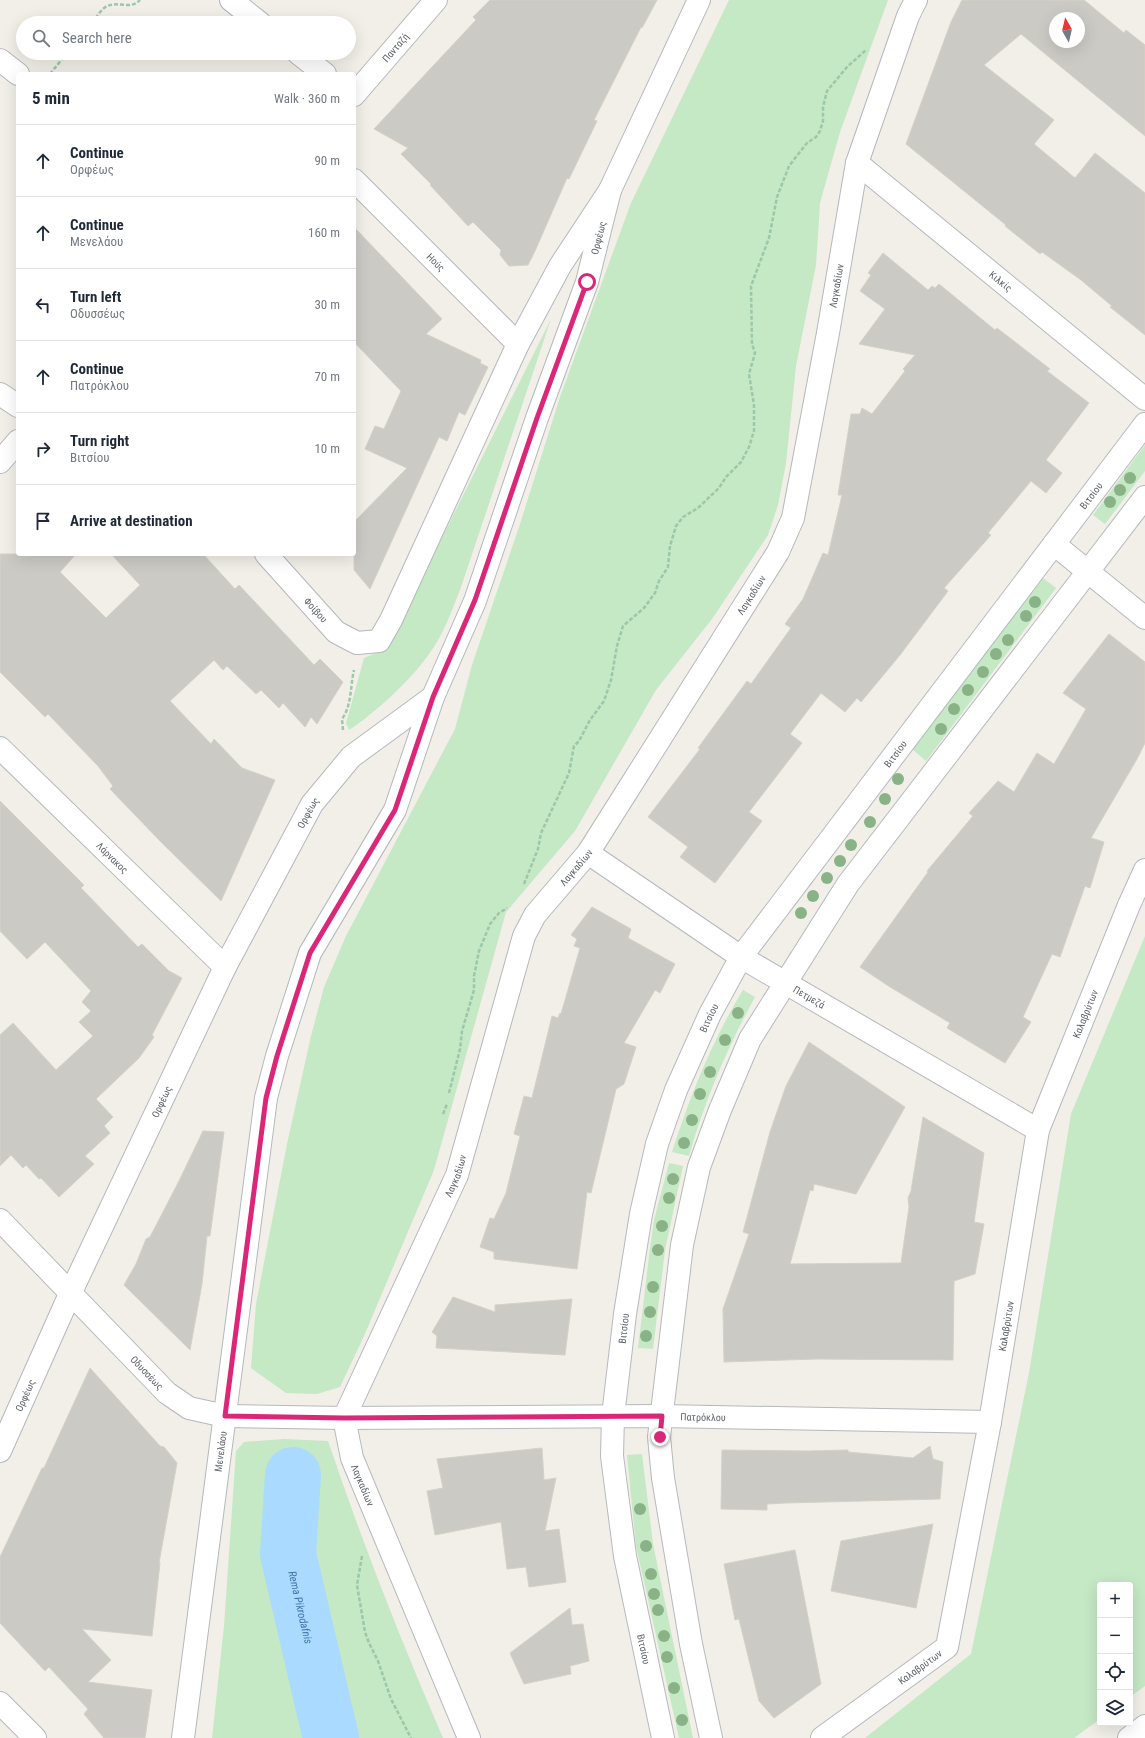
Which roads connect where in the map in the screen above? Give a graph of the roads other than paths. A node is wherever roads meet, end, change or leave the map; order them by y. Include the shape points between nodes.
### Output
1 (231, 0) edge
2 (436, 0) edge
3 (699, 0) edge
4 (916, 0) edge
5 (251, 16) edge
6 (0, 60) edge
7 (307, 60) edge
8 (16, 72) edge
9 (322, 72) edge
10 (356, 93) edge
11 (857, 163) junction
12 (356, 182) edge
13 (610, 190) junction
14 (518, 344) junction
15 (0, 394) edge
16 (1145, 399) edge
17 (16, 405) edge
18 (1145, 424) edge
19 (16, 443) edge
20 (0, 462) edge
21 (1145, 497) edge
22 (1054, 544) junction
23 (268, 556) edge
24 (1088, 571) junction
25 (1145, 618) edge
26 (357, 643) joint
27 (433, 697) junction
28 (0, 748) edge
29 (588, 853) junction
30 (1145, 870) edge
31 (741, 957) junction
32 (225, 967) junction
33 (785, 983) junction
34 (1038, 1130) junction
35 (0, 1220) edge
36 (70, 1294) junction
37 (225, 1416) junction
38 (613, 1416) junction
39 (662, 1416) junction
40 (344, 1418) junction
41 (990, 1422) junction
42 (0, 1451) edge
43 (0, 1703) edge
44 (1145, 1726) edge
45 (35, 1738) edge
46 (183, 1738) edge
47 (468, 1738) edge
48 (663, 1738) edge
49 (711, 1738) edge
50 (822, 1738) edge
51 (1129, 1738) edge

1 - 5 street
2 - 10 street, Πανταζή
3 - 13 street, Ορφέως
4 - 11 street, Λαγκαδίων via 908,16
6 - 8 street
7 - 9 street
11 - 16 street, Κιλκίς
11 - 29 street, Λαγκαδίων via 793,518 778,552
12 - 14 street, Ηούς
13 - 14 street, Ορφέως via 560,266
13 - 27 street, Ορφέως via 587,282 475,600
14 - 26 street, Ορφέως via 391,620 379,641
15 - 17 street
18 - 22 street, Βιτσίου
19 - 20 street
21 - 24 street
22 - 24 street
22 - 31 street, Βιτσίου
23 - 26 street, Φοίβου via 336,632
24 - 25 street
24 - 33 street via 848,884
27 - 32 street, Ορφέως via 351,757 312,804
27 - 37 street, Μενελάου via 395,810 310,953 277,1056 266,1098
28 - 32 street, Λάρνακος
29 - 31 street, Πετμεζά
29 - 40 street, Λαγκαδίων via 535,915 524,936 457,1175
30 - 34 street, Καλαβρύτων
31 - 33 street, Πετμεζά
31 - 38 street, Βιτσίου via 710,1014 676,1090 657,1144 641,1214 625,1314
32 - 36 street, Ορφέως
33 - 34 street, Πετμεζά
33 - 39 street via 750,1039 699,1167 682,1245
34 - 41 street, Καλαβρύτων
35 - 36 street, Οδυσσέως
36 - 37 street, Οδυσσέως via 167,1393 189,1408
36 - 42 street, Ορφέως
37 - 40 street, Οδυσσέως
37 - 46 street, Μενελάου
38 - 39 street, Πατρόκλου
38 - 40 street, Πατρόκλου
38 - 48 street, Βιτσίου via 612,1456 625,1556
39 - 41 street, Πατρόκλου
39 - 49 street via 660,1437 663,1478 691,1644
40 - 47 street, Λαγκαδίων via 352,1458
41 - 50 street, Καλαβρύτων via 947,1647
43 - 45 street
44 - 51 street

